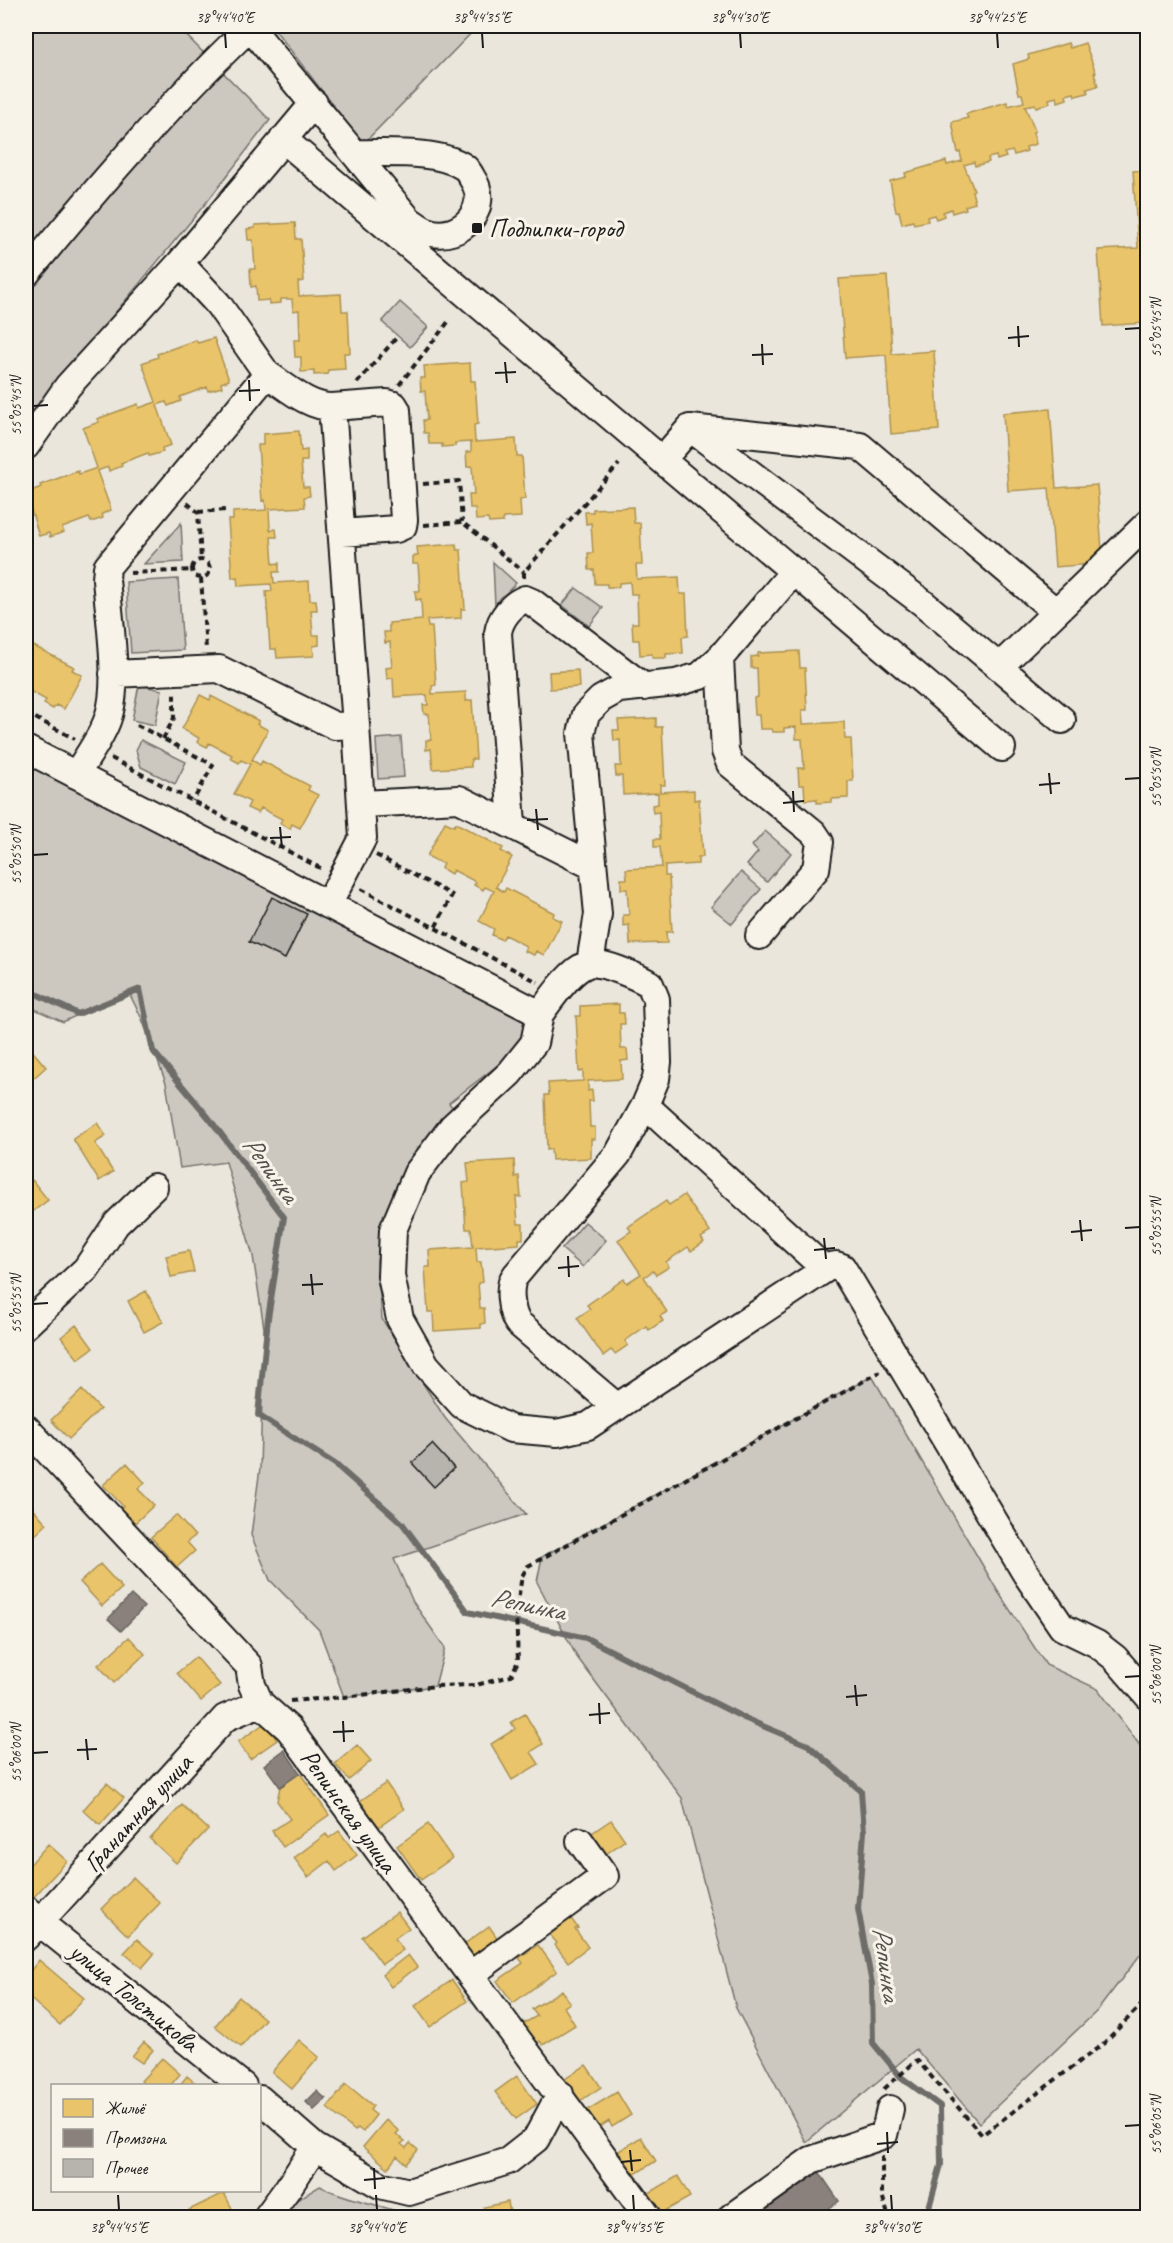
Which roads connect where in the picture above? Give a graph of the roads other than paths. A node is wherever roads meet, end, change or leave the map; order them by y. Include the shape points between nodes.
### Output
1 (250, 26) edge
2 (314, 103) junction
3 (284, 139) junction
4 (355, 153) junction
5 (180, 263) junction
6 (26, 274) edge
7 (267, 374) junction
8 (332, 407) junction
9 (690, 428) junction
10 (26, 446) edge
11 (662, 460) junction
12 (1148, 523) edge
13 (342, 533) junction
14 (794, 571) junction
15 (1056, 612) junction
16 (720, 658) junction
17 (999, 667) junction
18 (113, 674) junction
19 (644, 687) junction
20 (1062, 720) dead end
21 (356, 725) junction
22 (1002, 748) dead end
23 (26, 749) edge
24 (75, 775) junction
25 (362, 804) junction
26 (512, 824) junction
27 (593, 866) junction
28 (328, 905) junction
29 (759, 936) dead end
30 (590, 963) junction
31 (540, 1014) junction
32 (645, 1106) junction
33 (154, 1187) dead end
34 (825, 1269) junction
35 (26, 1325) edge
36 (617, 1407) junction
37 (26, 1428) edge
38 (1148, 1696) edge
39 (260, 1703) junction
40 (580, 1841) dead end
41 (30, 1922) edge
42 (470, 1975) junction
43 (242, 2084) edge
44 (560, 2094) junction
45 (261, 2100) edge
46 (890, 2109) dead end
47 (315, 2147) junction
48 (266, 2217) edge
49 (649, 2217) edge
50 (730, 2217) edge

1 - 2 street
1 - 6 street via 101,183
2 - 3 street
2 - 4 street
3 - 5 street
3 - 11 street
4 - 4 street via 409,220 429,232 452,233 469,222 480,202 477,185 465,167 439,157
5 - 7 street via 218,304
5 - 10 street via 68,386
7 - 8 street via 313,404
7 - 18 street via 107,567
8 - 13 street
8 - 13 street via 387,403 397,410 403,526
9 - 11 street
9 - 15 street via 860,446
9 - 17 street via 923,603
11 - 14 street
12 - 15 street
13 - 21 street
14 - 16 street
14 - 22 street
15 - 17 street
16 - 19 street via 700,676
16 - 29 street via 725,751 730,764 820,842 816,869
17 - 20 street
18 - 21 street via 207,668 228,671 335,726
18 - 24 street via 108,720
19 - 26 street via 532,602 517,602 502,619 498,633
19 - 27 street via 620,689 601,699 586,714 581,733
21 - 25 street
23 - 24 street
24 - 28 street
25 - 26 street via 459,799
25 - 28 street via 364,830 360,846
26 - 27 street
27 - 30 street via 598,914
28 - 31 street
30 - 31 street via 556,991
30 - 32 street via 641,979 654,991 658,1062 656,1080
31 - 36 street via 534,1043 510,1073 452,1127 417,1173 393,1230 391,1276 400,1319 426,1365 462,1405 511,1429 557,1433 588,1426
32 - 34 street
32 - 36 street via 618,1154 511,1285 518,1323
33 - 35 street via 116,1224 86,1269
34 - 36 street
34 - 38 street via 836,1265 846,1271 1062,1628 1097,1644 1115,1658
37 - 39 street via 249,1666
39 - 41 street, Гранатная улица via 225,1718
39 - 42 street, Репинская улица via 290,1729
40 - 42 street via 605,1876
41 - 43 street, улица Толстикова
42 - 44 street, Репинская улица
44 - 47 street via 536,2139 508,2161 409,2192 380,2185
44 - 49 street, Репинская улица
45 - 47 street
46 - 50 street via 884,2136 812,2160
47 - 48 street

